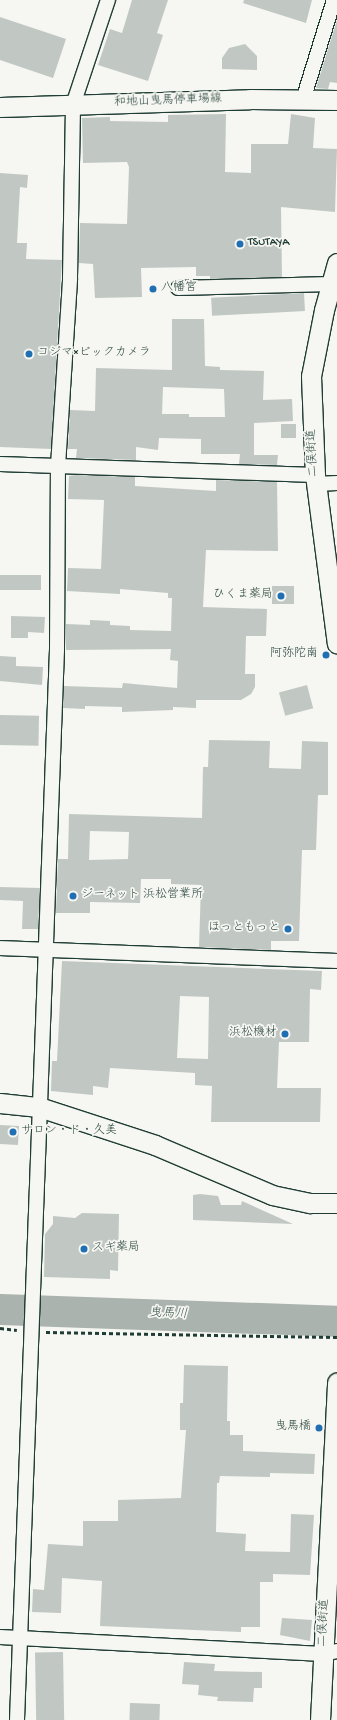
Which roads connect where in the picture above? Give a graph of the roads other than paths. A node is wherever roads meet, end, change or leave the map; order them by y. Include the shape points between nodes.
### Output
1 (108, 0) edge
2 (334, 0) edge
3 (304, 100) junction
4 (337, 100) edge
5 (73, 105) junction
6 (0, 107) edge
7 (337, 263) edge
8 (331, 284) junction
9 (178, 288) dead end
10 (0, 464) edge
11 (58, 466) junction
12 (316, 480) junction
13 (337, 483) edge
14 (336, 622) edge
15 (337, 644) edge
16 (0, 948) edge
17 (44, 949) junction
18 (337, 961) edge
19 (0, 1103) edge
20 (39, 1107) junction
21 (337, 1203) edge
22 (337, 1382) edge
23 (0, 1637) edge
24 (19, 1638) junction
25 (330, 1652) edge
26 (17, 1720) edge
27 (320, 1720) edge

1 - 5 street
2 - 3 street
3 - 4 street, 和地山曳馬停車場線
3 - 5 street, 和地山曳馬停車場線
5 - 6 street, 和地山曳馬停車場線
5 - 11 street via 70,278
7 - 8 street, 二俣街道
8 - 9 street
8 - 12 street, 二俣街道 via 311,376
10 - 11 street
11 - 12 street
11 - 17 street via 56,658
12 - 13 street
12 - 14 street, 二俣街道
14 - 15 street, 二俣街道
16 - 17 street
17 - 18 street
17 - 20 street
19 - 20 street
20 - 21 street via 155,1146 272,1195 310,1203
20 - 24 street
22 - 25 street, 二俣街道
23 - 24 street
24 - 25 street
24 - 26 street
25 - 27 street, 二俣街道

